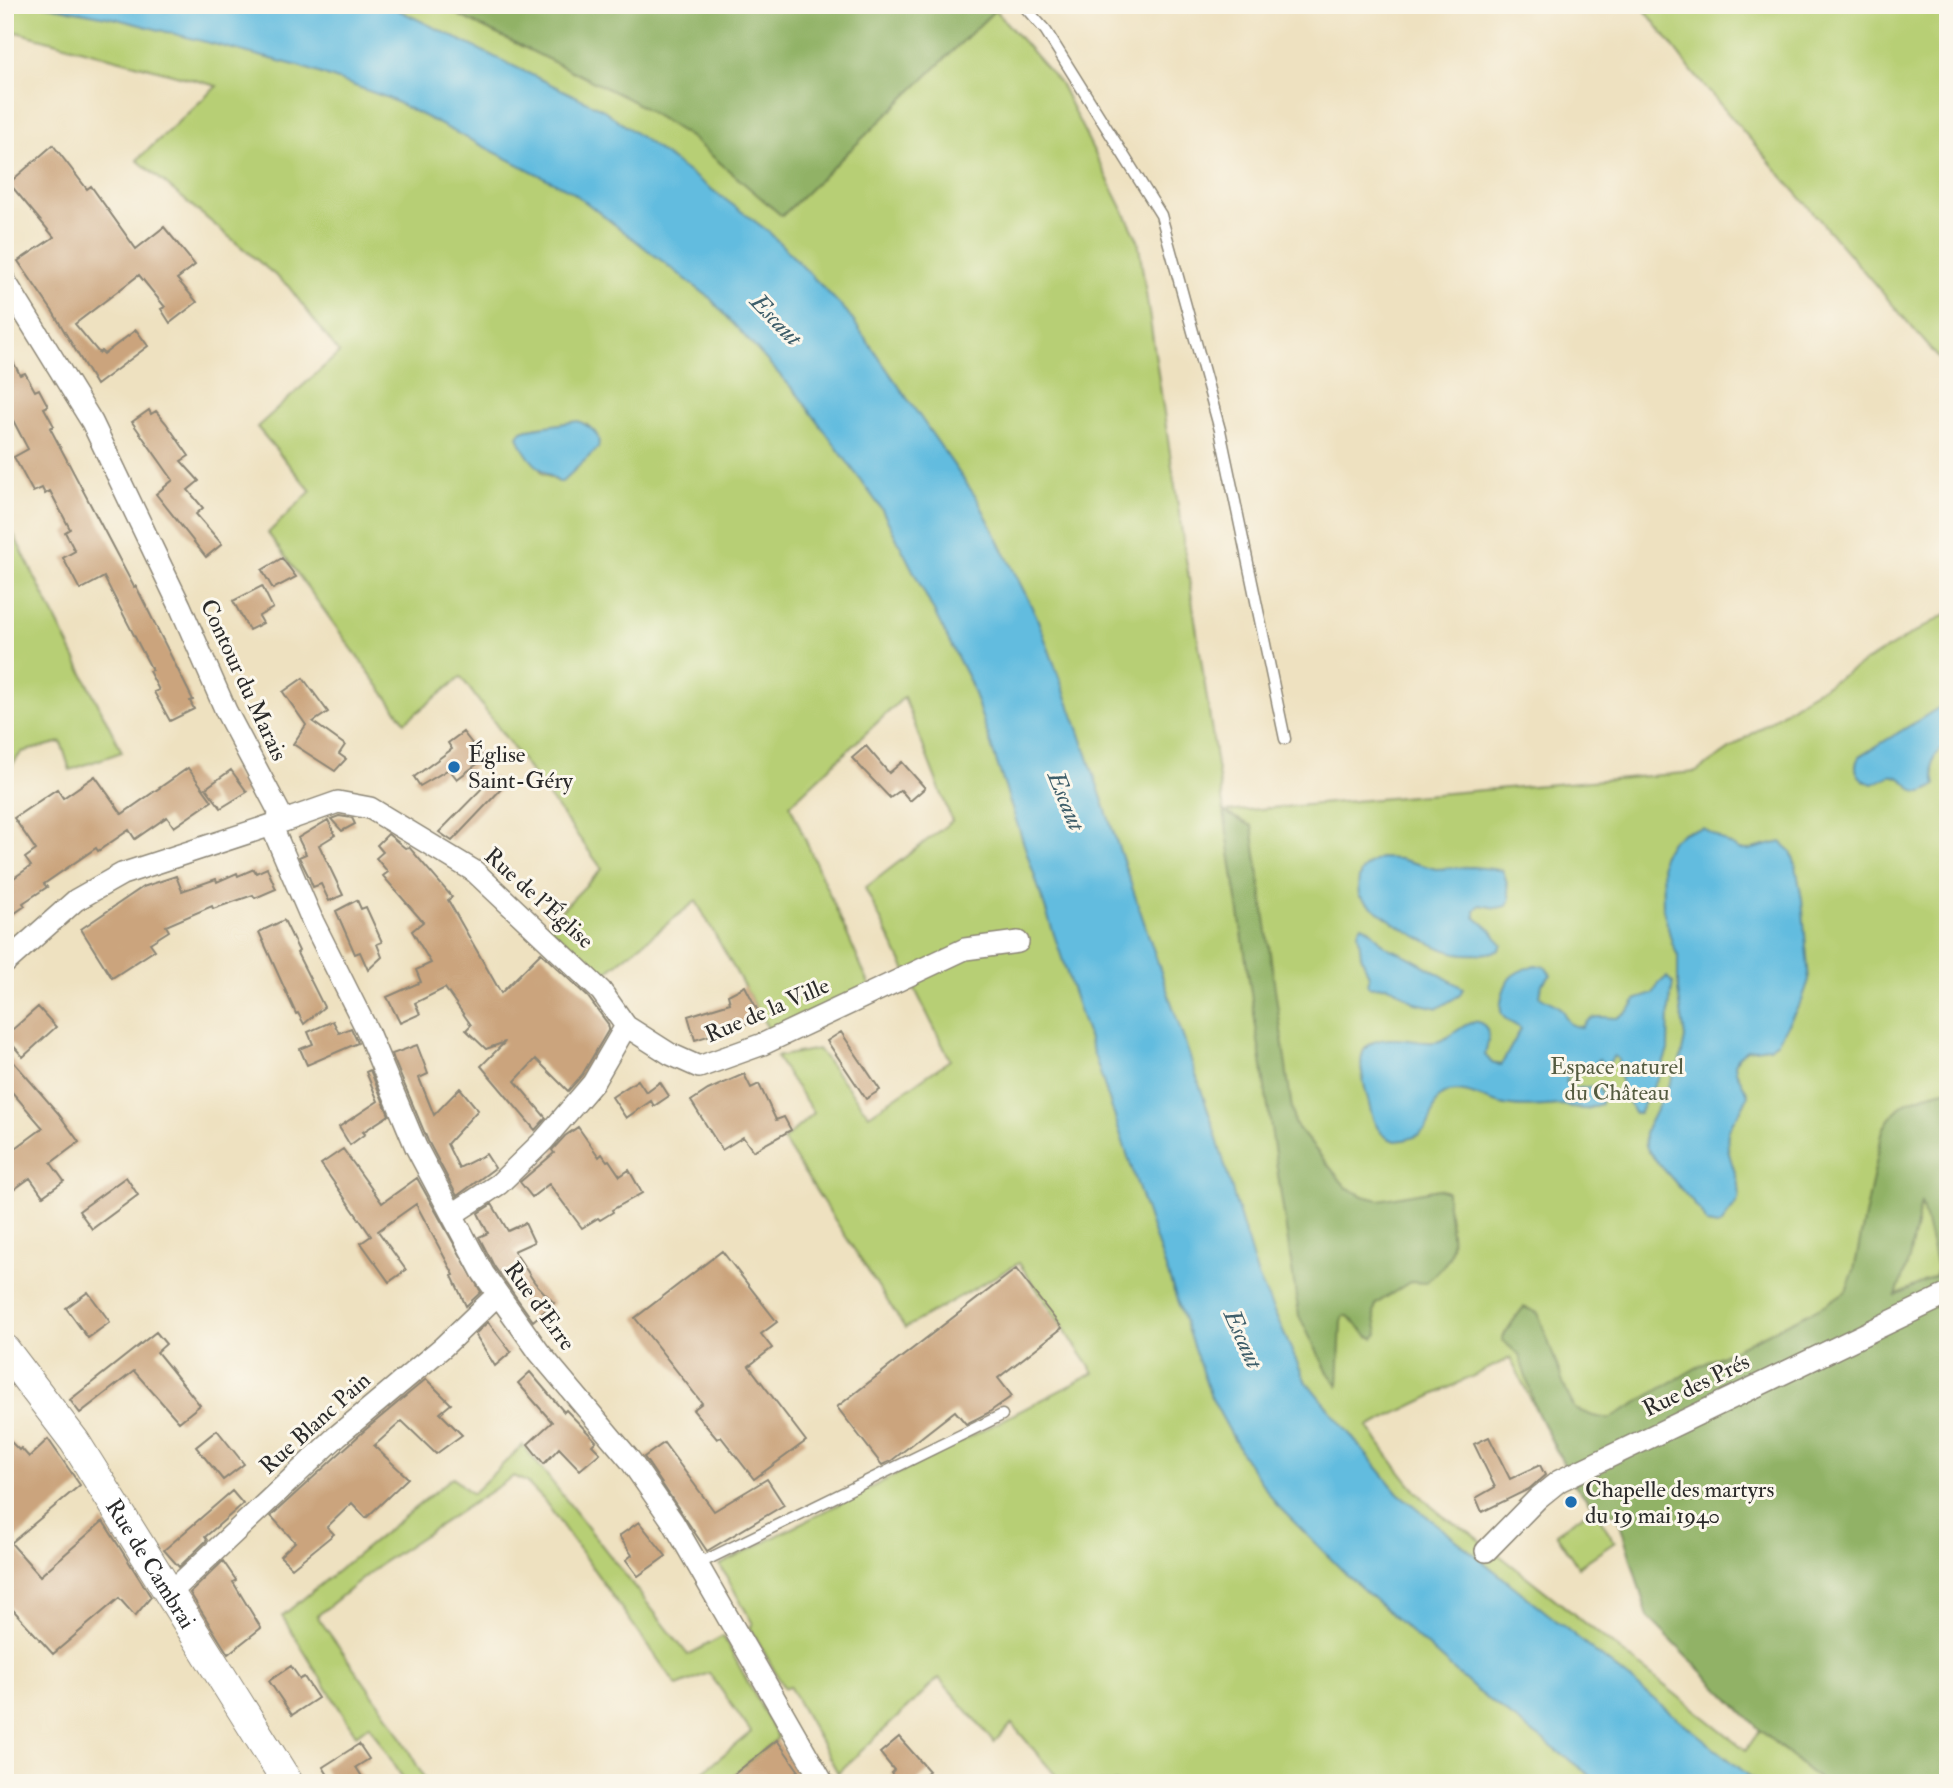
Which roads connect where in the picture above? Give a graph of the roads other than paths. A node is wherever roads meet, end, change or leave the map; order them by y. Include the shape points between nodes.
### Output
1 (1023, 5) edge
2 (5, 281) edge
3 (1285, 739) dead end
4 (278, 824) junction
5 (1018, 942) dead end
6 (5, 963) edge
7 (626, 1026) junction
8 (453, 1214) junction
9 (1948, 1294) edge
10 (497, 1295) junction
11 (5, 1350) edge
12 (1002, 1415) dead end
13 (1486, 1551) dead end
14 (698, 1564) junction
15 (170, 1593) junction
16 (288, 1783) edge
17 (823, 1783) edge

1 - 3 lane via 1046,31 1161,215 1220,430
2 - 4 street, Contour du Marais via 92,422
4 - 6 street via 122,874 76,900
4 - 7 street, Rue de l'Église via 338,802 370,808 474,871 601,991
4 - 8 street, Rue d'Erre via 313,922 367,1030 416,1147
5 - 7 street, Rue de la Ville via 965,949 763,1044 699,1068
7 - 8 street via 593,1083 544,1140 499,1184
8 - 10 street, Rue d'Erre
9 - 13 street, Rue des Prés via 1559,1481
10 - 14 street, Rue d'Erre via 629,1460
10 - 15 street, Rue Blanc Pain via 337,1436
11 - 15 street, Rue de Cambrai via 75,1442
12 - 14 lane
14 - 17 street, Rue d'Erre
15 - 16 street, Rue de Cambrai

